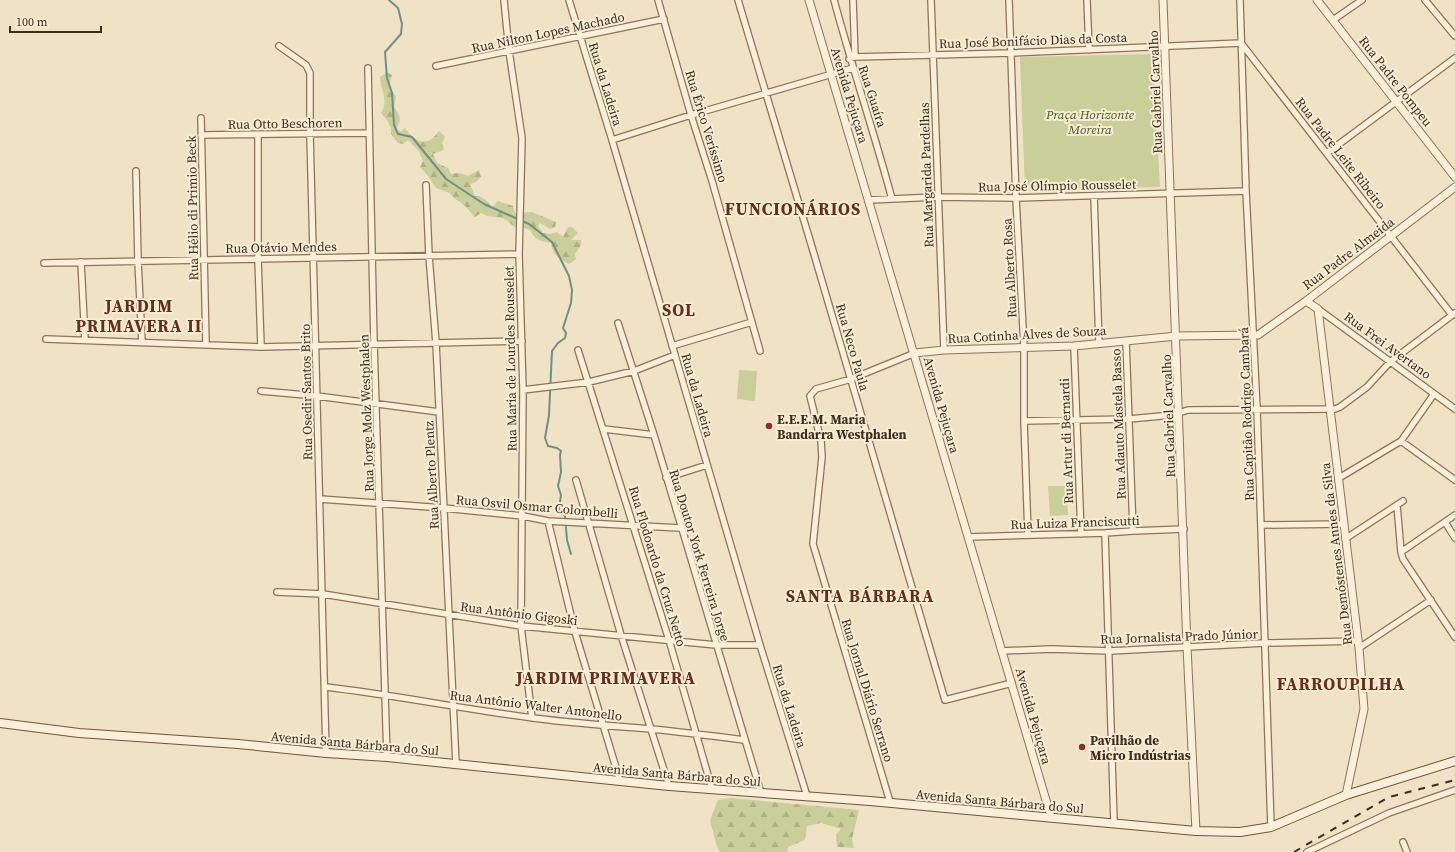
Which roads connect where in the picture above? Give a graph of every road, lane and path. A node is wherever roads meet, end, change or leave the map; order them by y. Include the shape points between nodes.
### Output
1 (504, 0) edge
2 (569, 0) edge
3 (658, 0) edge
4 (738, 0) edge
5 (810, 0) edge
6 (834, 0) edge
7 (853, 0) edge
8 (931, 0) edge
9 (1009, 0) edge
10 (1087, 0) edge
11 (1163, 0) edge
12 (1240, 0) edge
13 (1317, 0) edge
14 (1362, 0) edge
15 (1425, 0) edge
16 (664, 19) junction
17 (1333, 20) junction
18 (580, 36) junction
19 (1455, 36) edge
20 (1242, 43) junction
21 (279, 46) dead end
22 (1165, 46) junction
23 (1089, 50) junction
24 (509, 51) junction
25 (1011, 53) junction
26 (933, 55) junction
27 (852, 58) junction
28 (1455, 58) edge
29 (436, 66) dead end
30 (368, 68) dead end
31 (853, 68) junction
32 (832, 74) junction
33 (766, 94) junction
34 (1396, 101) junction
35 (690, 115) junction
36 (201, 118) dead end
37 (368, 133) junction
38 (310, 134) junction
39 (201, 135) junction
40 (258, 135) junction
41 (612, 140) junction
42 (1327, 153) junction
43 (136, 171) dead end
44 (1455, 177) edge
45 (426, 185) dead end
46 (1455, 187) edge
47 (1246, 191) junction
48 (1171, 193) junction
49 (1094, 196) junction
50 (937, 197) junction
51 (1016, 198) junction
52 (892, 199) junction
53 (869, 200) junction
54 (1391, 236) junction
55 (519, 254) junction
56 (430, 256) junction
57 (372, 257) junction
58 (314, 258) junction
59 (258, 259) junction
60 (204, 260) junction
61 (138, 261) junction
62 (81, 262) junction
63 (44, 263) dead end
64 (1306, 301) junction
65 (1318, 309) junction
66 (1454, 314) edge
67 (618, 322) dead end
68 (752, 322) junction
69 (1254, 335) junction
70 (1177, 336) junction
71 (46, 339) dead end
72 (85, 340) junction
73 (522, 341) junction
74 (1126, 341) junction
75 (142, 342) junction
76 (436, 343) junction
77 (374, 344) junction
78 (1099, 344) junction
79 (206, 345) junction
80 (316, 346) junction
81 (672, 346) junction
82 (1074, 346) junction
83 (261, 347) junction
84 (1024, 347) junction
85 (578, 350) dead end
86 (944, 350) junction
87 (760, 351) dead end
88 (915, 353) junction
89 (675, 355) junction
90 (1390, 362) junction
91 (634, 370) junction
92 (851, 379) junction
93 (589, 382) junction
94 (523, 390) junction
95 (261, 392) dead end
96 (1434, 394) junction
97 (317, 396) junction
98 (810, 396) joint
99 (376, 404) junction
100 (1257, 409) junction
101 (1331, 409) junction
102 (1455, 409) edge
103 (438, 412) junction
104 (1179, 413) junction
105 (1129, 419) junction
106 (1024, 421) junction
107 (1077, 421) junction
108 (604, 429) junction
109 (654, 435) junction
110 (1400, 441) junction
111 (707, 466) junction
112 (666, 478) junction
113 (1339, 478) junction
114 (576, 480) dead end
115 (1455, 480) edge
116 (320, 499) junction
117 (1403, 502) dead end
118 (380, 504) junction
119 (1397, 505) junction
120 (444, 508) junction
121 (1455, 515) edge
122 (523, 516) junction
123 (548, 520) junction
124 (588, 522) junction
125 (1445, 522) junction
126 (1344, 524) junction
127 (633, 525) junction
128 (1261, 525) junction
129 (680, 528) junction
130 (1184, 529) junction
131 (1133, 531) junction
132 (1081, 534) junction
133 (1106, 534) junction
134 (1028, 535) junction
135 (968, 537) junction
136 (1455, 538) edge
137 (1345, 539) junction
138 (1401, 552) junction
139 (277, 592) dead end
140 (323, 594) junction
141 (1431, 600) junction
142 (382, 604) junction
143 (448, 615) junction
144 (521, 626) junction
145 (575, 632) junction
146 (621, 635) junction
147 (1455, 637) edge
148 (669, 640) junction
149 (1265, 644) junction
150 (716, 645) junction
151 (760, 645) junction
152 (1358, 645) junction
153 (1187, 647) junction
154 (1002, 651) junction
155 (1110, 651) junction
156 (1012, 683) junction
157 (326, 687) junction
158 (384, 694) junction
159 (454, 707) junction
160 (532, 718) junction
161 (0, 723) edge
162 (604, 726) junction
163 (651, 729) junction
164 (697, 734) junction
165 (744, 740) junction
166 (326, 753) junction
167 (387, 757) junction
168 (1455, 762) edge
169 (456, 764) junction
170 (620, 781) junction
171 (669, 786) junction
172 (712, 789) junction
173 (1455, 790) edge
174 (761, 793) junction
175 (1346, 795) junction
176 (807, 796) junction
177 (890, 802) junction
178 (1051, 817) junction
179 (1114, 823) junction
180 (1271, 827) junction
181 (1196, 831) junction
182 (1403, 842) dead end
183 (1307, 852) edge
184 (1407, 852) edge

1 - 24 street, Rua Maria de Lourdes Rousselet
2 - 18 street, Rua da Ladeira
3 - 16 street, Rua Érico Veríssimo
4 - 33 street, Rua Neco Paula
5 - 32 street, Avenida Pejuçara
6 - 27 street, Rua Guaíra
7 - 27 street
8 - 26 street, Rua Margarida Pardelhas
9 - 25 street, Rua Alberto Rosa
10 - 23 street
11 - 22 street, Rua Gabriel Carvalho
12 - 20 street, Rua Capitão Rodrigo Cambará
13 - 17 street, Rua Padre Pompeu
14 - 17 street
15 - 19 street
16 - 18 street, Rua Nilton Lopes Machado
16 - 35 street, Rua Érico Veríssimo
17 - 34 street, Rua Padre Pompeu
18 - 24 street, Rua Nilton Lopes Machado
18 - 41 street, Rua da Ladeira
20 - 22 street, Rua José Bonifácio Dias da Costa
20 - 42 street, Rua Padre Leite Ribeiro
20 - 47 street, Rua Capitão Rodrigo Cambará
21 - 38 street, Rua Osedir Santos Brito via 306,65 310,73
22 - 23 street, Rua José Bonifácio Dias da Costa
22 - 48 street, Rua Gabriel Carvalho
23 - 25 street, Rua José Bonifácio Dias da Costa
24 - 29 street, Rua Nilton Lopes Machado
24 - 55 street, Rua Maria de Lourdes Rousselet via 522,138
25 - 26 street, Rua José Bonifácio Dias da Costa
25 - 51 street, Rua Alberto Rosa
26 - 27 street, Rua José Bonifácio Dias da Costa
26 - 50 street, Rua Margarida Pardelhas
27 - 31 street, Rua Guaíra
28 - 34 street
30 - 37 street, Rua Jorge Molz Westphalen
31 - 32 street
31 - 52 street, Rua Guaíra
32 - 33 street
32 - 53 street, Avenida Pejuçara
33 - 35 street
33 - 92 street, Rua Neco Paula
34 - 42 street
34 - 44 street, Rua Padre Pompeu
35 - 41 street
35 - 68 street, Rua Érico Veríssimo via 712,181
36 - 39 street, Rua Hélio di Primio Beck
37 - 38 street, Rua Otto Beschoren
37 - 57 street, Rua Jorge Molz Westphalen
38 - 40 street, Rua Otto Beschoren
38 - 58 street, Rua Osedir Santos Brito
39 - 40 street, Rua Otto Beschoren
39 - 60 street, Rua Hélio di Primio Beck
40 - 59 street
41 - 81 street, Rua da Ladeira
42 - 54 street, Rua Padre Leite Ribeiro
43 - 61 street
45 - 56 street, Rua Alberto Plentz
46 - 54 street, Rua Padre Almeida
47 - 48 street, Rua José Olímpio Rousselet
47 - 69 street, Rua Capitão Rodrigo Cambará
48 - 49 street, Rua José Olímpio Rousselet
48 - 70 street, Rua Gabriel Carvalho
49 - 51 street, Rua José Olímpio Rousselet
49 - 78 street
50 - 51 street, Rua José Olímpio Rousselet
50 - 52 street, Rua José Olímpio Rousselet
50 - 86 street, Rua Margarida Pardelhas
51 - 84 street, Rua Alberto Rosa
52 - 53 street, Rua José Olímpio Rousselet
53 - 88 street, Avenida Pejuçara
54 - 64 street, Rua Padre Almeida
54 - 66 street, Rua Padre Leite Ribeiro
55 - 56 street, Rua Otávio Mendes
55 - 73 street, Rua Maria de Lourdes Rousselet
56 - 57 street, Rua Otávio Mendes
56 - 76 street, Rua Alberto Plentz
57 - 58 street, Rua Otávio Mendes
57 - 77 street, Rua Jorge Molz Westphalen
58 - 59 street, Rua Otávio Mendes
58 - 80 street, Rua Osedir Santos Brito
59 - 60 street, Rua Otávio Mendes
59 - 83 street
60 - 61 street, Rua Otávio Mendes
60 - 79 street, Rua Hélio di Primio Beck
61 - 62 street, Rua Otávio Mendes
61 - 75 street
62 - 63 street, Rua Otávio Mendes
62 - 72 street
64 - 65 street, Rua Frei Avertano
64 - 69 street, Rua Padre Almeida via 1262,333
65 - 90 street, Rua Frei Avertano
65 - 101 street, Rua Demóstenes Annes da Silva
66 - 90 street
67 - 91 street, Rua Doutor York Ferreira Jorge
68 - 81 street
68 - 87 street, Rua Érico Veríssimo
69 - 70 street, Rua Cotinha Alves de Souza
69 - 100 street, Rua Capitão Rodrigo Cambará
70 - 74 street, Rua Cotinha Alves de Souza
70 - 104 street, Rua Gabriel Carvalho
71 - 72 street
72 - 75 street
73 - 76 street
73 - 94 street, Rua Maria de Lourdes Rousselet
74 - 78 street, Rua Cotinha Alves de Souza
74 - 105 street, Rua Adauto Mastela Basso
75 - 79 street
76 - 77 street
76 - 103 street, Rua Alberto Plentz
77 - 80 street
77 - 99 street, Rua Jorge Molz Westphalen
78 - 82 street, Rua Cotinha Alves de Souza
79 - 83 street
80 - 83 street
80 - 97 street, Rua Osedir Santos Brito
81 - 89 street, Rua da Ladeira
82 - 84 street, Rua Cotinha Alves de Souza
82 - 107 street, Rua Artur di Bernardi
84 - 86 street, Rua Cotinha Alves de Souza
84 - 106 street, Rua Alberto Rosa
85 - 93 street, Rua Flodoardo da Cruz Netto
86 - 88 street, Rua Cotinha Alves de Souza
88 - 92 street, Rua Cotinha Alves de Souza
88 - 135 street, Avenida Pejuçara
89 - 91 street
89 - 111 street, Rua da Ladeira
90 - 96 street, Rua Frei Avertano
90 - 101 street via 1366,387 1340,407
91 - 93 street
91 - 109 street, Rua Doutor York Ferreira Jorge
92 - 98 street, Rua Cotinha Alves de Souza via 816,389
92 - 156 street, Rua Neco Paula via 945,700
93 - 94 street
93 - 108 street, Rua Flodoardo da Cruz Netto
94 - 122 street, Rua Maria de Lourdes Rousselet
95 - 97 street
96 - 102 street, Rua Frei Avertano
96 - 110 street
97 - 99 street
97 - 116 street, Rua Osedir Santos Brito
98 - 177 street, Rua Jornal Diário Serrano via 821,441 822,457 813,544
99 - 103 street
99 - 118 street, Rua Jorge Molz Westphalen
100 - 101 street
100 - 104 street via 1188,410
100 - 128 street, Rua Capitão Rodrigo Cambará
101 - 113 street, Rua Demóstenes Annes da Silva
103 - 120 street, Rua Alberto Plentz
104 - 105 street
104 - 130 street, Rua Gabriel Carvalho
105 - 107 street
105 - 131 street, Rua Adauto Mastela Basso
106 - 107 street
106 - 134 street, Rua Alberto Rosa
107 - 132 street, Rua Artur di Bernardi
108 - 109 street
108 - 127 street, Rua Flodoardo da Cruz Netto
109 - 112 street, Rua Doutor York Ferreira Jorge
110 - 113 street
110 - 115 street
111 - 112 street
111 - 151 street, Rua da Ladeira
112 - 129 street, Rua Doutor York Ferreira Jorge
113 - 126 street, Rua Demóstenes Annes da Silva
114 - 124 street
116 - 118 street, Rua Osvil Osmar Colombelli
116 - 140 street, Rua Osedir Santos Brito
117 - 119 street
118 - 120 street, Rua Osvil Osmar Colombelli
118 - 142 street, Rua Jorge Molz Westphalen
119 - 137 street
119 - 138 street
120 - 122 street, Rua Osvil Osmar Colombelli
120 - 143 street, Rua Alberto Plentz
121 - 125 street
122 - 123 street, Rua Osvil Osmar Colombelli
122 - 144 street, Rua Maria de Lourdes Rousselet
123 - 124 street, Rua Osvil Osmar Colombelli
123 - 145 street
124 - 127 street, Rua Osvil Osmar Colombelli
124 - 146 street
125 - 136 street
125 - 138 street
126 - 128 street
126 - 137 street, Rua Demóstenes Annes da Silva
127 - 129 street, Rua Osvil Osmar Colombelli
127 - 148 street, Rua Flodoardo da Cruz Netto
128 - 149 street, Rua Capitão Rodrigo Cambará
129 - 150 street, Rua Doutor York Ferreira Jorge
130 - 131 street, Rua Luiza Franciscutti
130 - 153 street, Rua Gabriel Carvalho
131 - 133 street, Rua Luiza Franciscutti
132 - 133 street, Rua Luiza Franciscutti
132 - 134 street, Rua Luiza Franciscutti
133 - 155 street
134 - 135 street, Rua Luiza Franciscutti
135 - 154 street, Avenida Pejuçara
137 - 152 street, Rua Demóstenes Annes da Silva
138 - 141 street via 1403,559
139 - 140 street, Rua Antônio Gigoski
140 - 142 street, Rua Antônio Gigoski
140 - 157 street, Rua Osedir Santos Brito
141 - 147 street
141 - 152 street
142 - 143 street, Rua Antônio Gigoski
142 - 158 street, Rua Jorge Molz Westphalen
143 - 144 street, Rua Antônio Gigoski
143 - 159 street, Rua Alberto Plentz
144 - 145 street, Rua Antônio Gigoski
144 - 160 street, Rua Maria de Lourdes Rousselet
145 - 146 street, Rua Antônio Gigoski
145 - 162 street
146 - 148 street, Rua Antônio Gigoski
146 - 163 street
148 - 150 street, Rua Antônio Gigoski
148 - 164 street, Rua Flodoardo da Cruz Netto
149 - 152 street, Rua Jornalista Prado Júnior
149 - 153 street, Rua Jornalista Prado Júnior
149 - 180 street, Rua Capitão Rodrigo Cambará
150 - 151 street, Rua Antônio Gigoski
150 - 165 street, Rua Doutor York Ferreira Jorge
151 - 176 street, Rua da Ladeira
152 - 175 street, Rua Demóstenes Annes da Silva via 1364,709
153 - 155 street, Rua Jornalista Prado Júnior
153 - 181 street, Rua Gabriel Carvalho
154 - 155 street, Rua Jornalista Prado Júnior
154 - 156 street, Avenida Pejuçara
155 - 179 street
156 - 178 street, Avenida Pejuçara
157 - 158 street, Rua Antônio Walter Antonello
157 - 166 street, Rua Osedir Santos Brito
158 - 159 street, Rua Antônio Walter Antonello
158 - 167 street, Rua Jorge Molz Westphalen
159 - 160 street, Rua Antônio Walter Antonello
159 - 169 street, Rua Alberto Plentz
160 - 162 street, Rua Antônio Walter Antonello
161 - 166 main road, Avenida Santa Bárbara do Sul via 79,733
162 - 163 street, Rua Antônio Walter Antonello
162 - 170 street
163 - 164 street, Rua Antônio Walter Antonello
163 - 171 street
164 - 165 street, Rua Antônio Walter Antonello
164 - 172 street, Rua Flodoardo da Cruz Netto
165 - 174 street, Rua Doutor York Ferreira Jorge
166 - 167 main road, Avenida Santa Bárbara do Sul
167 - 169 main road, Avenida Santa Bárbara do Sul
168 - 175 main road, Avenida Santa Bárbara do Sul
169 - 170 main road, Avenida Santa Bárbara do Sul
170 - 171 main road, Avenida Santa Bárbara do Sul
171 - 172 main road, Avenida Santa Bárbara do Sul
172 - 174 main road, Avenida Santa Bárbara do Sul
173 - 183 street via 1390,813
174 - 176 main road, Avenida Santa Bárbara do Sul
175 - 180 main road, Avenida Santa Bárbara do Sul
176 - 177 main road, Avenida Santa Bárbara do Sul
177 - 178 main road, Avenida Santa Bárbara do Sul
178 - 179 main road, Avenida Santa Bárbara do Sul
179 - 181 main road, Avenida Santa Bárbara do Sul
180 - 181 main road, Avenida Santa Bárbara do Sul via 1240,832
182 - 184 street

